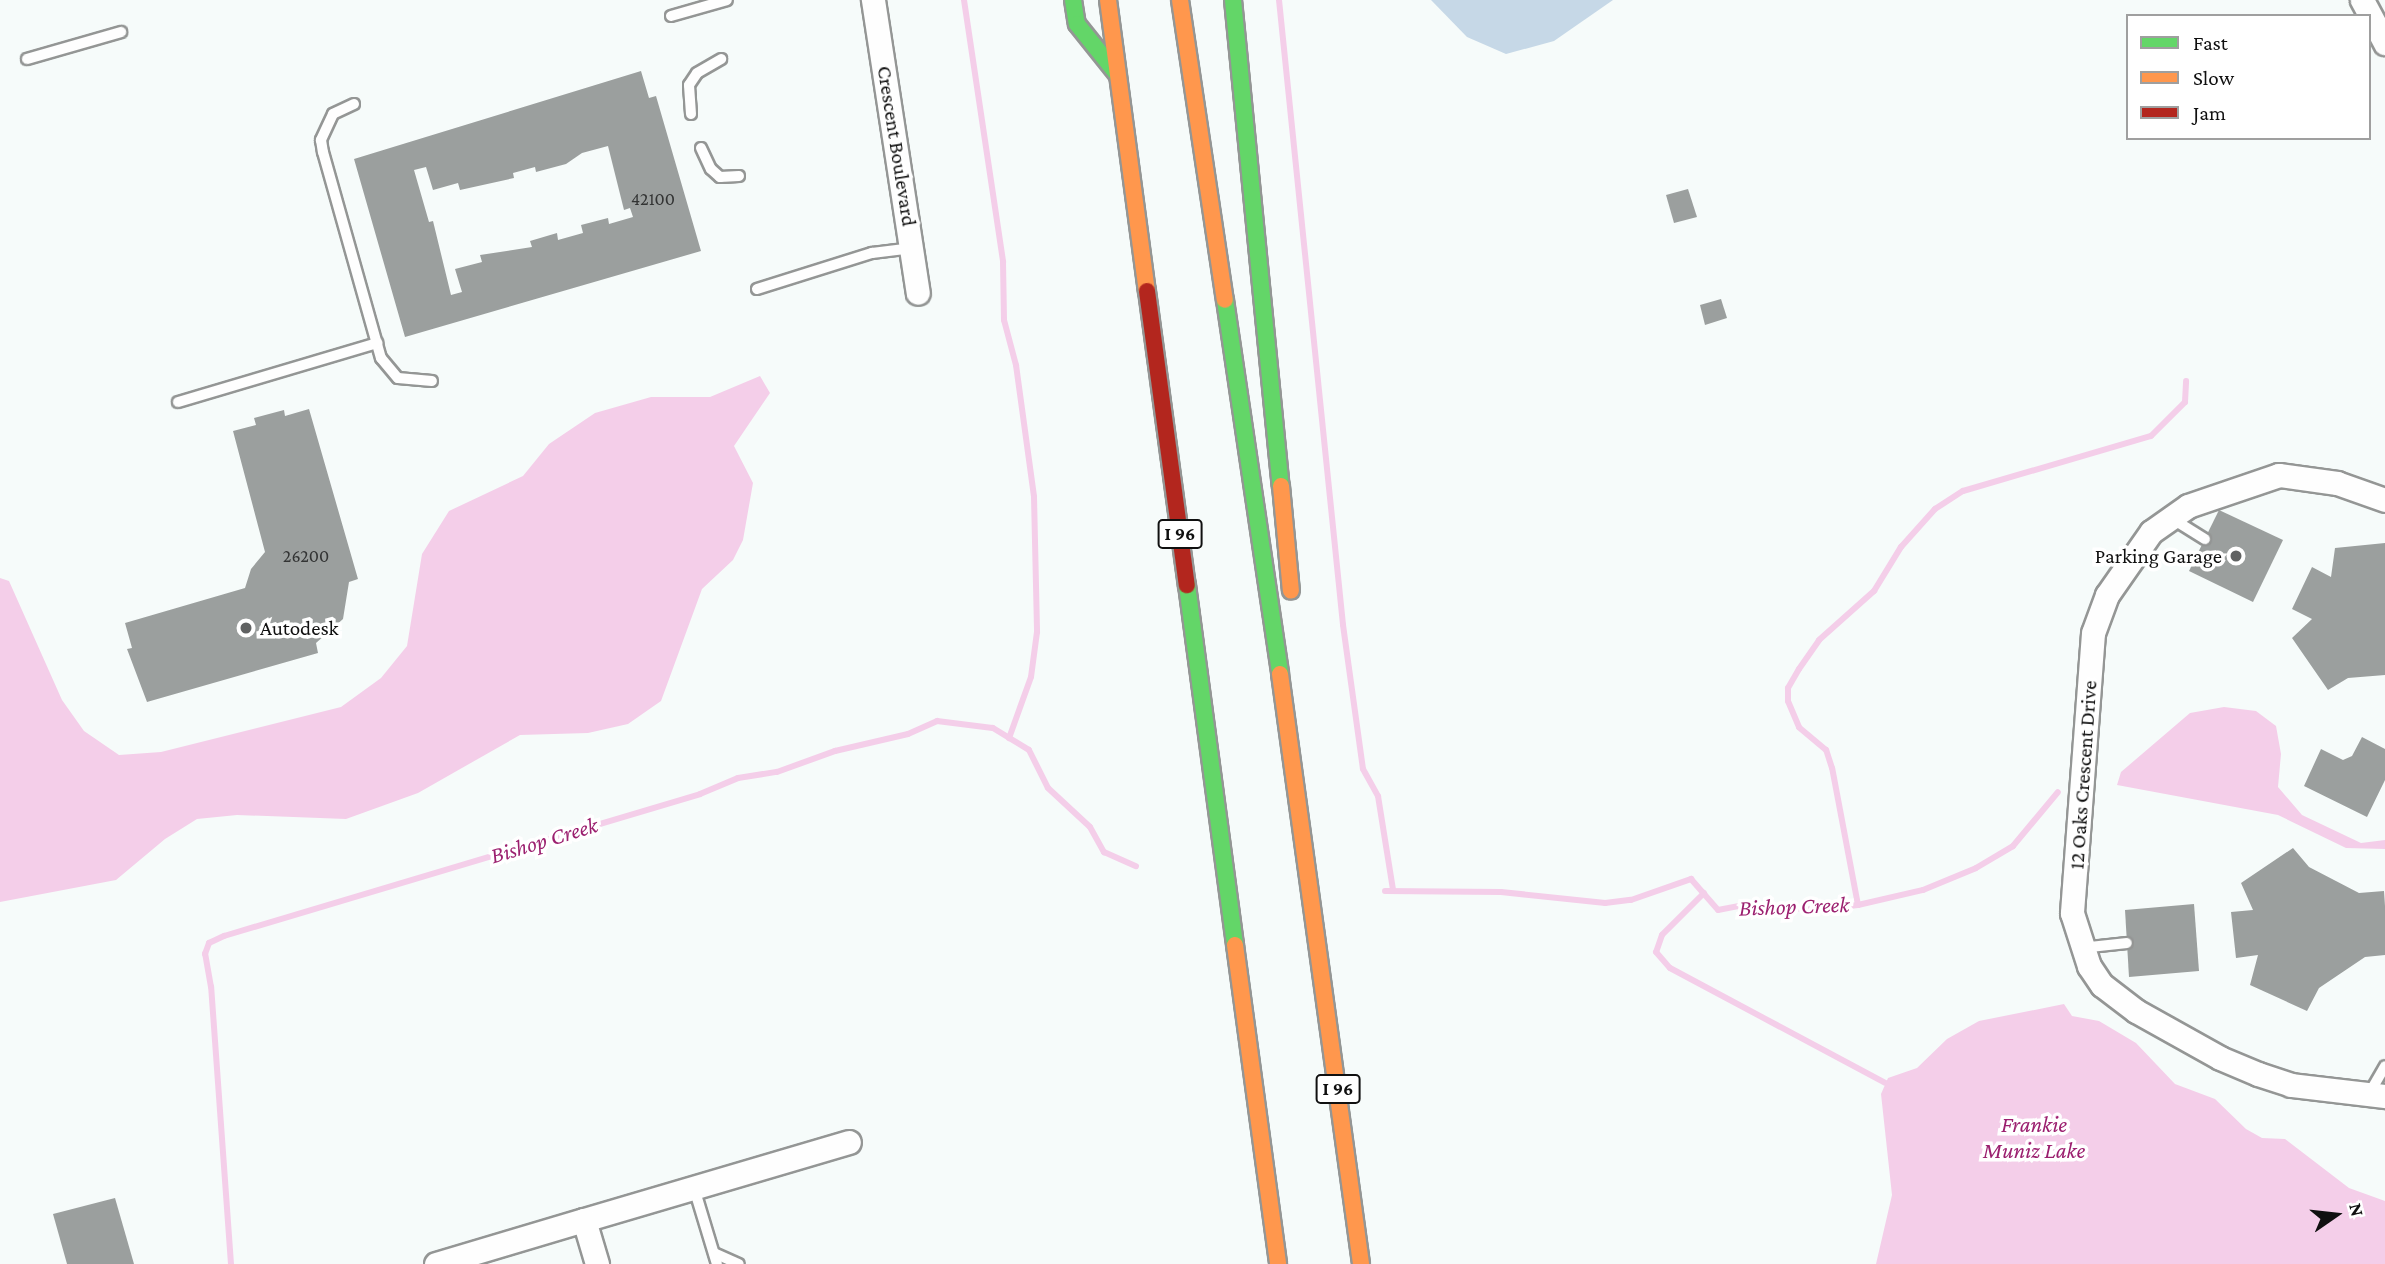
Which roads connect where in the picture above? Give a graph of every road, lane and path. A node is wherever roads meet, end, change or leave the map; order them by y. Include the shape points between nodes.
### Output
1 (727, 0) edge
2 (873, 0) edge
3 (1073, 0) edge
4 (1108, 0) edge
5 (1180, 0) edge
6 (1233, 0) edge
7 (671, 16) dead end
8 (2371, 17) edge
9 (121, 32) dead end
10 (2385, 43) edge
11 (721, 59) dead end
12 (27, 60) dead end
13 (1118, 76) junction
14 (354, 104) dead end
15 (691, 114) dead end
16 (701, 148) dead end
17 (739, 176) dead end
18 (913, 248) junction
19 (757, 289) dead end
20 (918, 293) dead end
21 (377, 343) junction
22 (432, 381) dead end
23 (178, 402) dead end
24 (2385, 500) edge
25 (2171, 518) junction
26 (2205, 539) dead end
27 (1292, 608) dead end
28 (1297, 663) dead end
29 (1316, 914) junction
30 (2127, 943) dead end
31 (2081, 948) junction
32 (2385, 1066) edge
33 (2377, 1096) edge
34 (849, 1142) dead end
35 (694, 1188) junction
36 (584, 1220) junction
37 (715, 1259) edge
38 (436, 1264) edge
39 (597, 1264) edge
40 (739, 1264) edge
41 (1278, 1264) edge
42 (1361, 1264) edge

1 - 7 lane
2 - 18 street, Crescent Boulevard
3 - 13 highway via 1077,24
4 - 13 highway, I 96
5 - 29 highway, I 96
6 - 27 highway
8 - 10 street
9 - 12 lane
11 - 15 lane via 696,73 689,85
13 - 41 highway, I 96
14 - 21 lane via 333,114 321,139
16 - 17 lane via 720,177
18 - 19 lane via 872,253
18 - 20 street, Crescent Boulevard
21 - 22 lane via 388,369 398,379
21 - 23 lane
24 - 25 street, 12 Oaks Crescent Drive via 2337,483 2279,475 2188,506
25 - 26 lane
25 - 31 street, 12 Oaks Crescent Drive via 2151,532 2107,595 2093,633 2072,914
28 - 29 highway
29 - 42 highway, I 96
30 - 31 lane
31 - 33 street, 12 Oaks Crescent Drive via 2112,992 2220,1058 2291,1085
32 - 33 lane, 12 Oaks Crescent Drive
34 - 35 street
35 - 36 street
35 - 37 lane
36 - 38 street
36 - 39 street
37 - 40 lane

